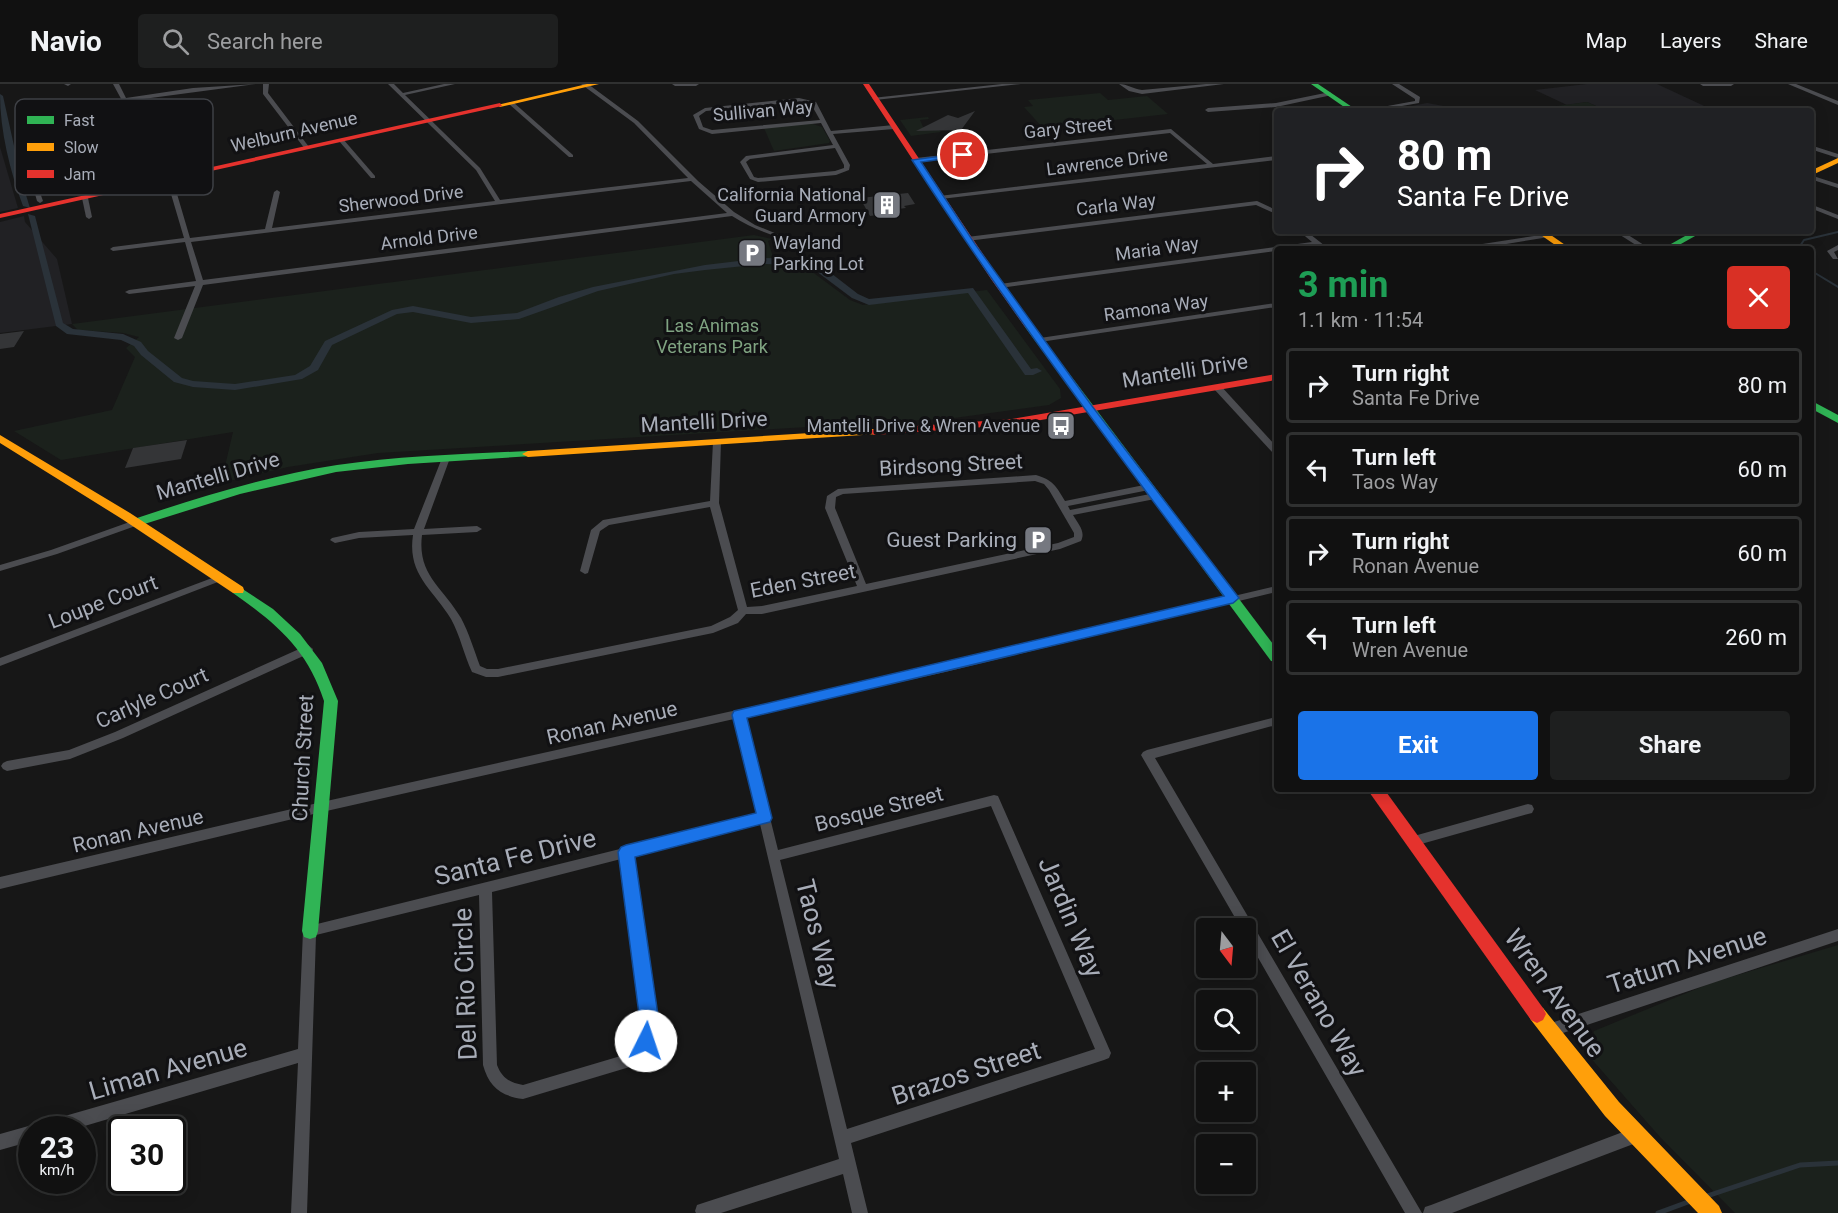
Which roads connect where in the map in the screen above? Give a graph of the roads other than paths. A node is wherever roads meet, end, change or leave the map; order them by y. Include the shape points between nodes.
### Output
1 (116, 84) edge
2 (253, 84) edge
3 (266, 84) edge
4 (391, 84) edge
5 (452, 84) edge
6 (675, 84) edge
7 (696, 84) edge
8 (866, 84) edge
9 (1018, 84) edge
10 (1122, 84) edge
11 (1221, 84) edge
12 (1314, 84) edge
13 (1395, 84) edge
14 (1731, 84) edge
15 (1791, 84) edge
16 (589, 85) edge
17 (1706, 85) edge
18 (1189, 86) edge
19 (403, 94) junction
20 (1330, 94) junction
21 (875, 98) junction
22 (124, 99) edge
23 (132, 99) edge
24 (511, 103) junction
25 (1838, 104) edge
26 (1351, 108) edge
27 (1382, 108) edge
28 (1208, 110) dead end
29 (431, 120) junction
30 (823, 121) junction
31 (894, 127) junction
32 (830, 133) junction
33 (341, 140) junction
34 (837, 146) junction
35 (307, 147) junction
36 (1814, 149) edge
37 (571, 156) dead end
38 (1274, 158) edge
39 (1838, 158) edge
40 (916, 160) junction
41 (1211, 165) junction
42 (213, 168) edge
43 (1814, 173) edge
44 (373, 177) dead end
45 (1814, 177) edge
46 (691, 179) junction
47 (1838, 186) edge
48 (277, 192) dead end
49 (38, 195) edge
50 (98, 195) edge
51 (174, 195) edge
52 (941, 197) junction
53 (85, 198) junction
54 (40, 201) dead end
55 (499, 203) junction
56 (1814, 208) edge
57 (1274, 211) edge
58 (732, 214) junction
59 (0, 216) edge
60 (89, 217) dead end
61 (1838, 217) edge
62 (268, 230) junction
63 (1306, 234) edge
64 (1543, 234) edge
65 (1622, 234) edge
66 (1694, 234) edge
67 (967, 239) junction
68 (188, 241) junction
69 (801, 242) dead end
70 (1318, 243) junction
71 (1296, 246) edge
72 (1322, 246) edge
73 (1479, 246) edge
74 (1562, 246) edge
75 (1642, 246) edge
76 (1672, 246) edge
77 (1838, 247) edge
78 (113, 249) dead end
79 (1274, 249) edge
80 (1835, 258) dead end
81 (200, 283) junction
82 (1000, 286) junction
83 (129, 292) dead end
84 (1274, 305) edge
85 (178, 338) dead end
86 (1040, 340) junction
87 (1274, 377) edge
88 (1217, 387) junction
89 (1814, 405) edge
90 (1088, 408) junction
91 (1838, 420) edge
92 (0, 438) edge
93 (717, 442) junction
94 (1274, 449) edge
95 (446, 459) junction
96 (1152, 492) junction
97 (714, 503) junction
98 (1066, 508) junction
99 (138, 522) junction
100 (477, 529) dead end
101 (418, 532) junction
102 (335, 540) dead end
103 (0, 567) edge
104 (585, 571) dead end
105 (220, 578) junction
106 (863, 588) junction
107 (1274, 589) edge
108 (1233, 598) junction
109 (743, 612) junction
110 (308, 649) junction
111 (1274, 654) edge
112 (0, 662) edge
113 (739, 715) junction
114 (1274, 721) edge
115 (7, 766) dead end
116 (1377, 792) edge
117 (994, 800) joint
118 (322, 807) junction
119 (1528, 809) dead end
120 (765, 818) junction
121 (1414, 841) junction
122 (626, 852) junction
123 (774, 856) junction
124 (0, 883) edge
125 (485, 887) junction
126 (310, 931) junction
127 (1838, 935) edge
128 (1551, 1030) junction
129 (1104, 1053) joint
130 (305, 1054) junction
131 (92, 1116) edge
132 (1636, 1135) junction
133 (18, 1137) edge
134 (842, 1138) junction
135 (0, 1142) edge
136 (849, 1164) junction
137 (703, 1210) dead end
138 (300, 1213) edge
139 (860, 1213) edge
140 (1414, 1213) edge
141 (1431, 1213) edge
142 (1712, 1213) edge

1 - 22 street
2 - 23 street
3 - 35 street via 265,93
4 - 19 street
5 - 19 street
6 - 7 street
8 - 21 street
9 - 21 street
10 - 18 street via 1142,92
11 - 18 street
12 - 20 street
13 - 27 street via 1418,98 1417,102
14 - 17 street
15 - 25 street
16 - 24 street, Welburn Avenue
16 - 46 street via 643,128
19 - 29 street
20 - 26 street
20 - 28 street via 1276,105
21 - 31 street
24 - 29 street, Welburn Avenue
24 - 37 street
29 - 33 street, Welburn Avenue
29 - 55 street via 478,169
30 - 30 street, Sullivan Way via 814,104 797,100 701,111 696,116 705,131
30 - 32 street
31 - 32 street
31 - 40 street
32 - 34 street
33 - 35 street, Welburn Avenue
33 - 44 street
34 - 34 street via 747,157 743,162 756,180 836,173 848,166
35 - 42 street, Welburn Avenue
36 - 39 street
38 - 41 street, Lawrence Drive
39 - 43 street
40 - 41 street, Gary Street via 1171,131
40 - 52 street
41 - 52 street, Lawrence Drive
45 - 47 street
46 - 55 street, Sherwood Drive
46 - 58 street
48 - 62 street
49 - 54 street
50 - 53 street, Welburn Avenue
51 - 68 street
52 - 67 street
53 - 59 street, Welburn Avenue
53 - 60 street
55 - 62 street, Sherwood Drive
56 - 61 street
57 - 67 street, Carla Way via 1257,203 1240,204
58 - 69 street via 760,232
58 - 81 street, Arnold Drive
62 - 68 street, Sherwood Drive
63 - 70 street
64 - 73 street
64 - 74 street
65 - 75 street
66 - 76 street
67 - 82 street
68 - 78 street, Sherwood Drive
68 - 81 street
70 - 71 street, Maria Way
70 - 72 street
77 - 80 street via 1830,251
79 - 82 street, Maria Way
81 - 83 street, Arnold Drive
81 - 85 street
82 - 86 street
84 - 86 street, Ramona Way
86 - 90 street
87 - 88 street, Mantelli Drive
88 - 90 street, Mantelli Drive
88 - 94 street
89 - 91 street
90 - 93 street, Mantelli Drive via 963,427
90 - 96 street
92 - 99 street, Church Street
93 - 95 street, Mantelli Drive
93 - 97 street
95 - 99 street, Mantelli Drive via 379,463 293,476 221,494
95 - 101 street
96 - 98 street
96 - 108 street
97 - 104 street via 606,522 596,530
97 - 109 street
98 - 106 street, Eden Street via 1079,533 1072,543
98 - 106 street, Birdsong Street via 1050,484 1036,478 848,490 832,495 830,508
99 - 103 street
99 - 105 street, Church Street
100 - 101 street
101 - 102 street
101 - 109 street, Eden Street via 418,562 429,585 454,615 476,669 486,674 713,629 735,620
105 - 110 street, Church Street via 289,629
105 - 112 street, Loupe Court
106 - 109 street, Eden Street
107 - 108 street, Ronan Avenue
108 - 111 street
108 - 113 street, Ronan Avenue
110 - 115 street, Carlyle Court via 70,754
110 - 118 street, Church Street via 327,683 331,701
113 - 118 street, Ronan Avenue
113 - 120 street, Taos Way
114 - 140 street, El Verano Way via 1147,755
116 - 121 street, Wren Avenue
117 - 123 street, Bosque Street
117 - 129 street, Jardin Way
118 - 124 street, Ronan Avenue
118 - 126 street, Church Street
119 - 121 street
120 - 122 street, Santa Fe Drive
120 - 123 street, Taos Way
121 - 128 street, Wren Avenue
122 - 125 street, Santa Fe Drive
122 - 125 street, Del Rio Circle via 650,1022 646,1041 628,1061 523,1092 499,1085 490,1065
123 - 134 street, Taos Way
125 - 126 street, Santa Fe Drive
126 - 130 street, Church Street
127 - 128 street, Tatum Avenue
128 - 132 street, Wren Avenue
129 - 134 street, Brazos Street
130 - 131 street, Liman Avenue
130 - 138 street, Church Street
132 - 141 street
132 - 142 street, Wren Avenue
133 - 135 street
134 - 136 street, Taos Way
136 - 137 street
136 - 139 street, Taos Way

